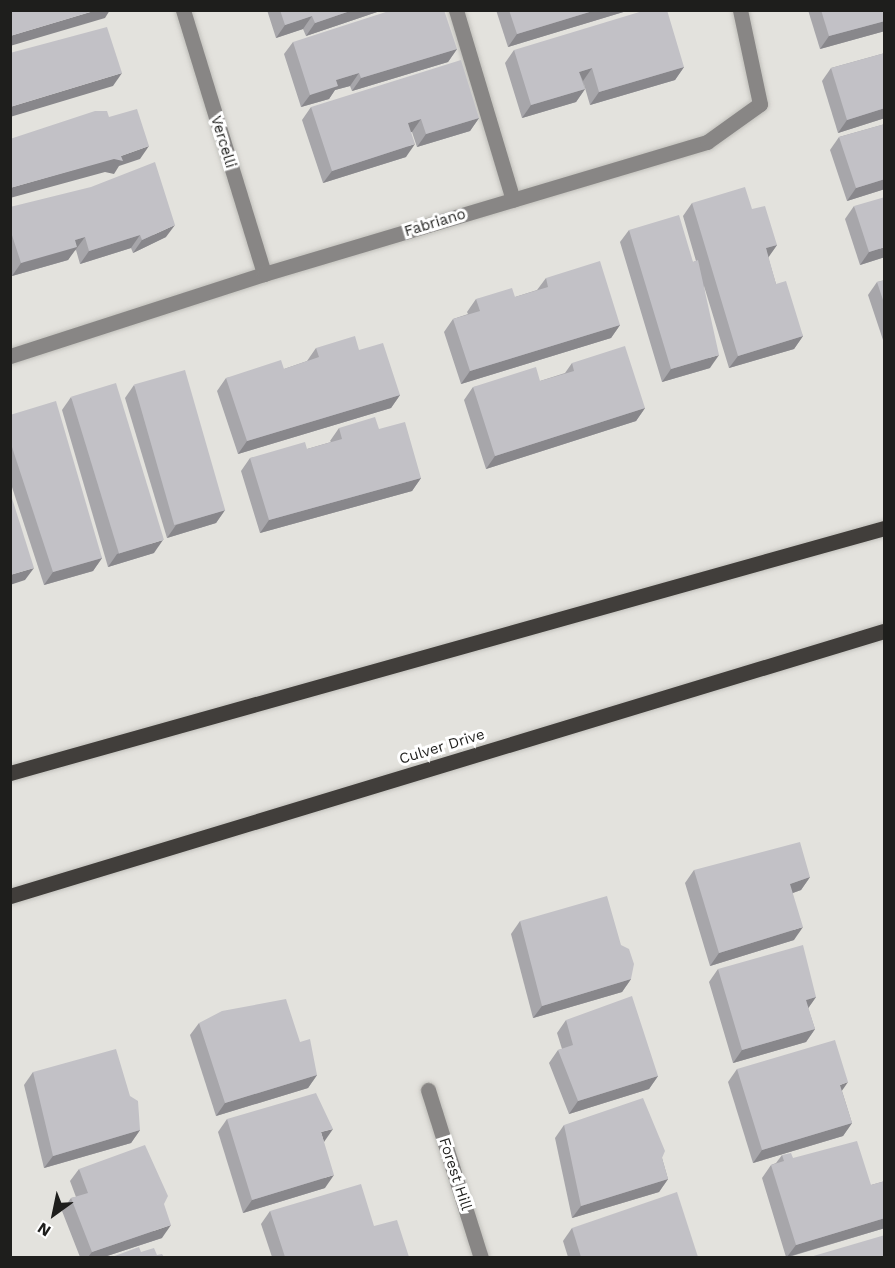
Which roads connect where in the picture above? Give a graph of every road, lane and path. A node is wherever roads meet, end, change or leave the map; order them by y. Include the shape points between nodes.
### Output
1 (183, 10) edge
2 (456, 10) edge
3 (740, 10) edge
4 (513, 200) junction
5 (264, 274) junction
6 (11, 352) edge
7 (885, 528) edge
8 (885, 632) edge
9 (10, 773) edge
10 (10, 896) edge
11 (428, 1090) dead end
12 (481, 1257) edge

1 - 5 street, Vercelli
2 - 4 street
3 - 4 street, Fabriano via 760,104 707,142
4 - 5 street, Fabriano
5 - 6 street, Fabriano
7 - 9 main road
8 - 10 main road, Culver Drive
11 - 12 street, Forest Hill

